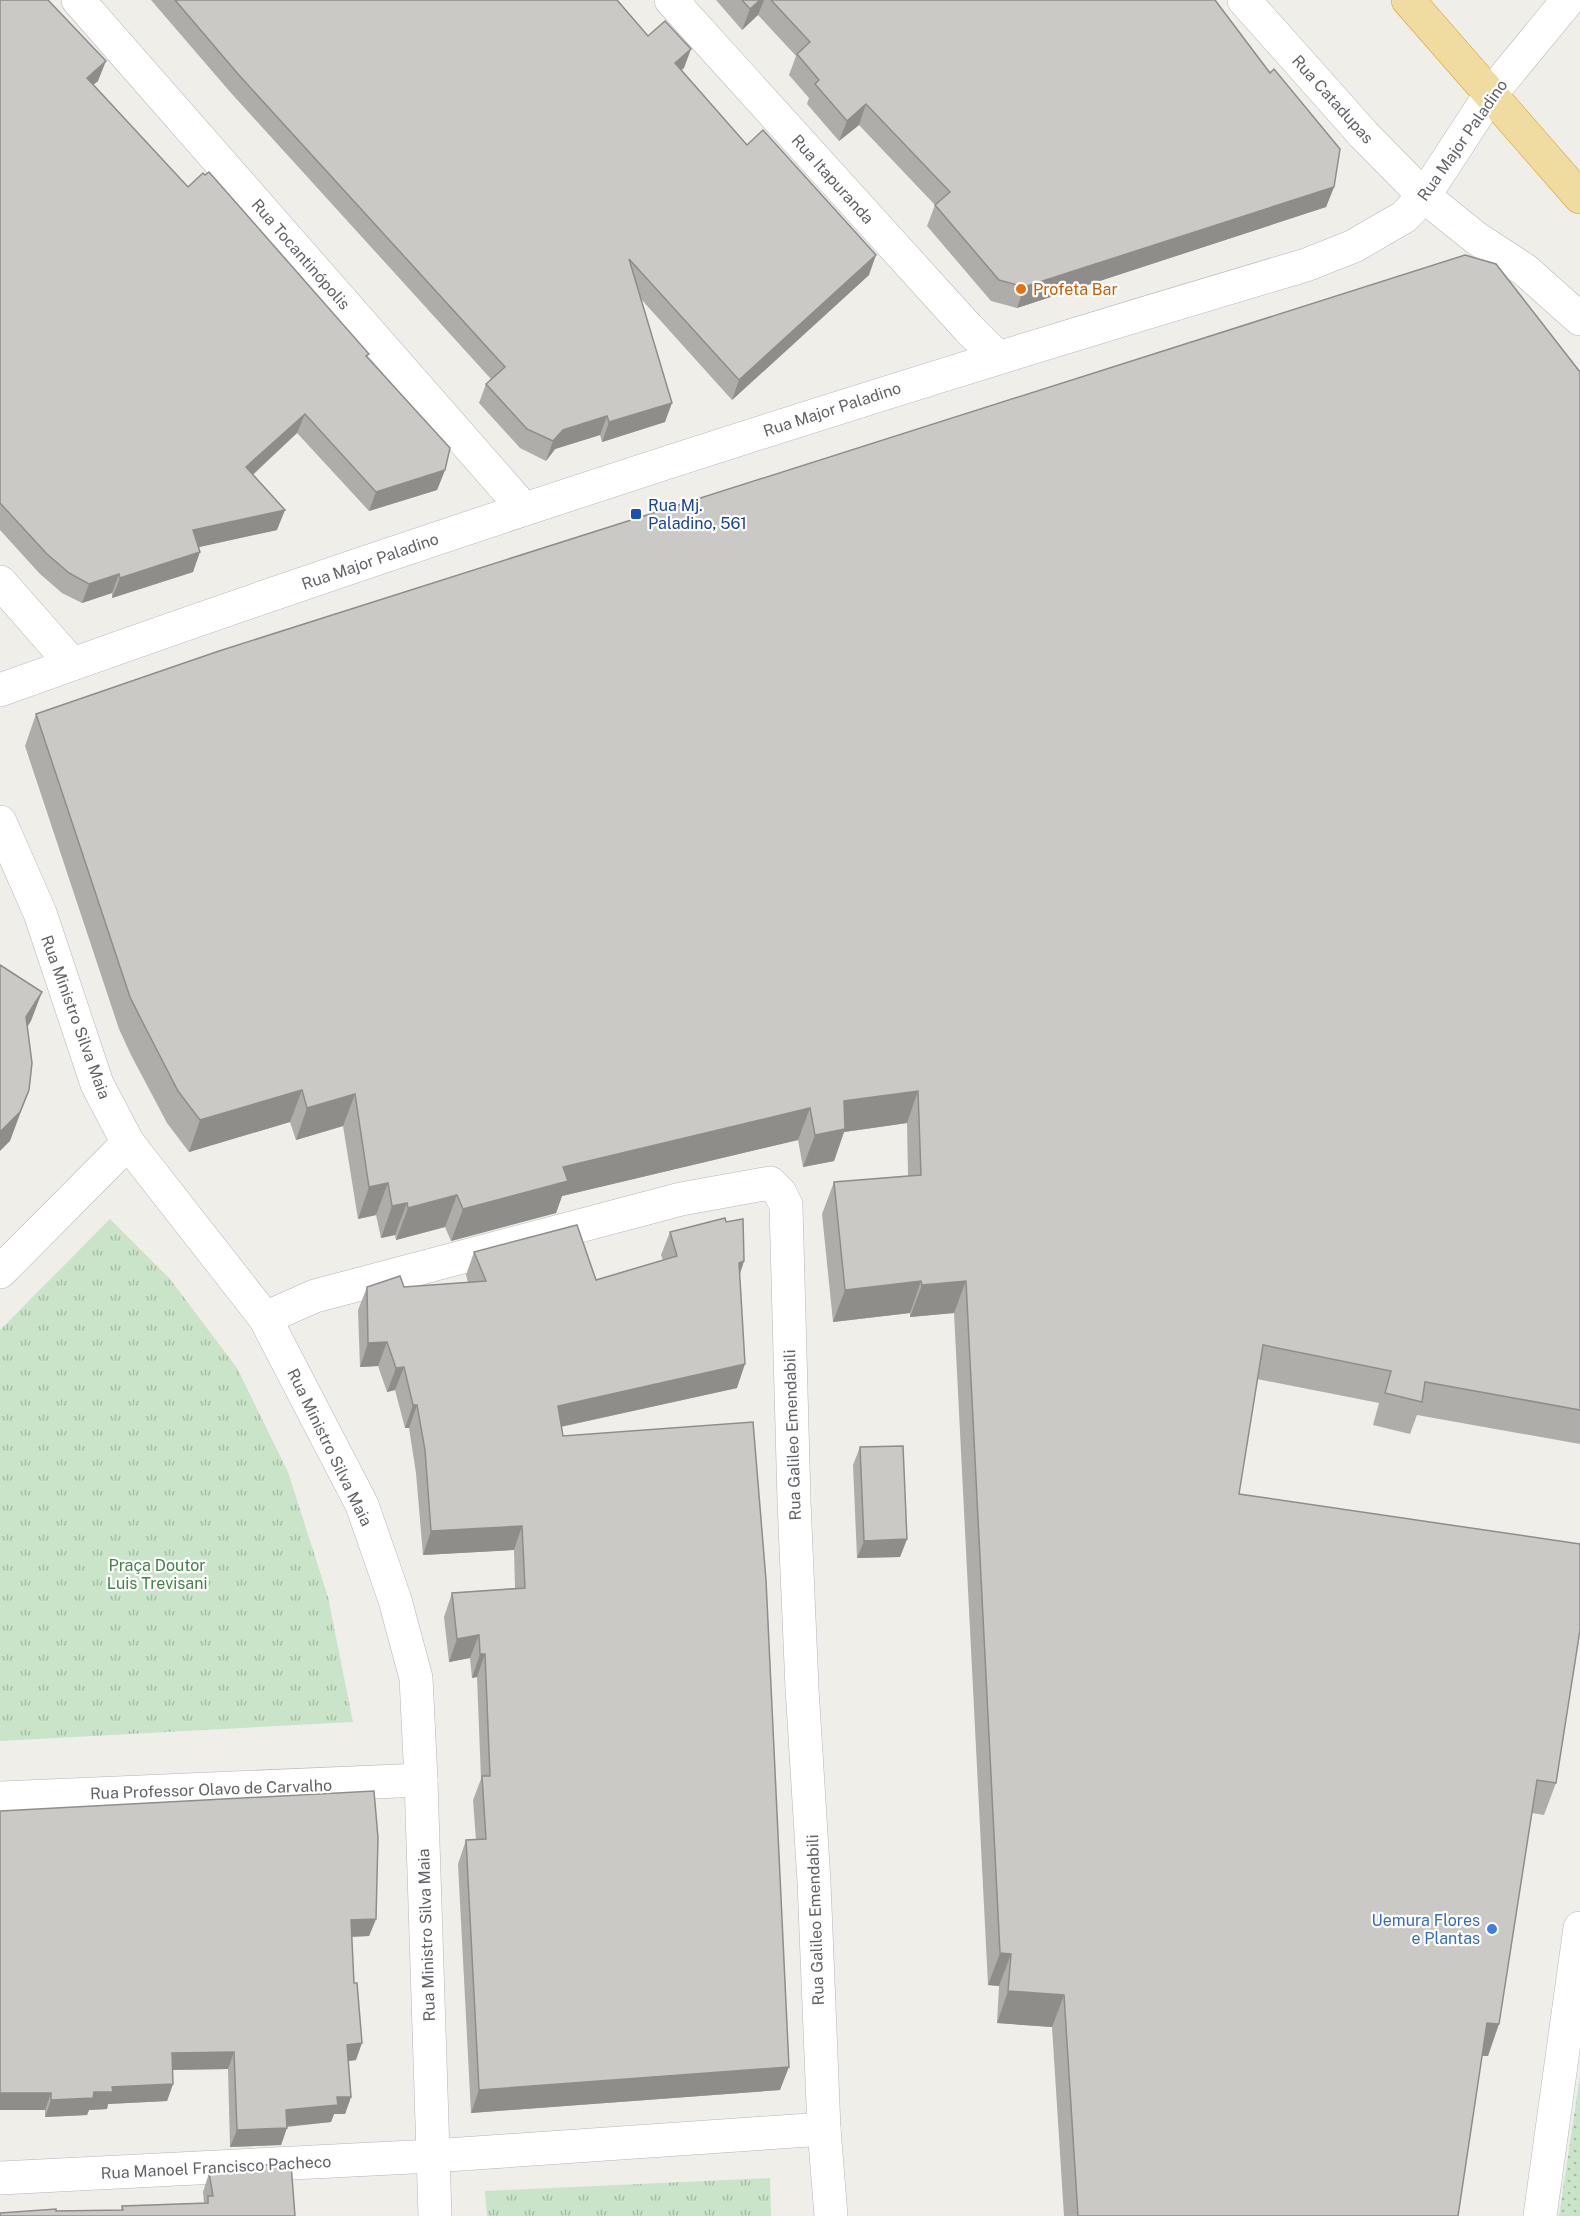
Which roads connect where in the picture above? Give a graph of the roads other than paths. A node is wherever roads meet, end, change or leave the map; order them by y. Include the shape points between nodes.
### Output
1 (78, 0) edge
2 (671, 0) edge
3 (1244, 0) edge
4 (1408, 0) edge
5 (1568, 0) edge
6 (1490, 95) junction
7 (1424, 196) junction
8 (1580, 197) edge
9 (1580, 319) edge
10 (996, 356) junction
11 (524, 508) junction
12 (0, 582) edge
13 (72, 664) junction
14 (0, 690) edge
15 (0, 822) edge
16 (128, 1143) junction
17 (0, 1272) edge
18 (265, 1318) junction
19 (421, 1780) junction
20 (0, 1798) edge
21 (1580, 1928) edge
22 (824, 2129) junction
23 (432, 2156) junction
24 (0, 2178) edge
25 (435, 2216) edge
26 (831, 2216) edge
27 (1540, 2216) edge

1 - 11 street, Rua Tocantinópolis
2 - 10 street, Rua Itapuranda
3 - 7 street, Rua Catadupas
4 - 6 highway
5 - 6 street, Rua Major Paladino
6 - 7 street, Rua Major Paladino
6 - 8 highway
7 - 9 street, Rua Catadupas via 1476,238 1525,270
7 - 10 street, Rua Major Paladino via 1404,217 1354,246 1306,265
10 - 11 street, Rua Major Paladino
11 - 13 street, Rua Major Paladino
12 - 13 street
13 - 14 street, Rua Major Paladino
15 - 16 street, Rua Ministro Silva Maia via 40,913 97,1084
16 - 17 street
16 - 18 street, Rua Ministro Silva Maia
18 - 19 street, Rua Ministro Silva Maia via 362,1505 395,1600 416,1678
18 - 22 street, Rua Galileo Emendabili via 315,1296 692,1196 770,1183 780,1193 786,1205 795,1525
19 - 20 street, Rua Professor Olavo de Carvalho
19 - 23 street, Rua Ministro Silva Maia
21 - 27 street
22 - 23 street, Rua Manoel Francisco Pacheco
22 - 26 street, Rua Galileo Emendabili
23 - 24 street, Rua Manoel Francisco Pacheco
23 - 25 street, Rua Ministro Silva Maia

